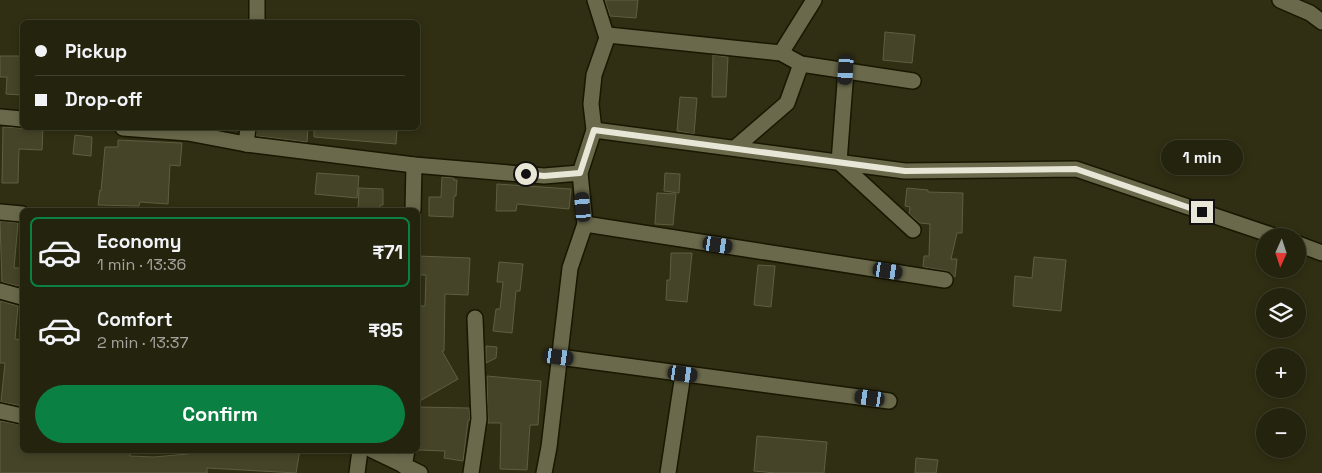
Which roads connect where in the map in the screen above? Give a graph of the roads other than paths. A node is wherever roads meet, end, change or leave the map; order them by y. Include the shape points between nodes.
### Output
1 (257, 0) edge
2 (595, 0) edge
3 (814, 0) edge
4 (1280, 0) edge
5 (257, 20) edge
6 (1322, 22) edge
7 (607, 38) junction
8 (781, 53) junction
9 (801, 64) junction
10 (846, 70) junction
11 (913, 81) dead end
12 (0, 117) edge
13 (20, 119) edge
14 (149, 130) edge
15 (248, 130) edge
16 (594, 130) junction
17 (246, 144) junction
18 (735, 148) junction
19 (839, 162) junction
20 (414, 165) junction
21 (580, 173) junction
22 (414, 208) edge
23 (0, 212) edge
24 (20, 214) edge
25 (585, 224) junction
26 (913, 230) dead end
27 (1256, 230) edge
28 (1306, 247) edge
29 (1322, 253) edge
30 (945, 280) dead end
31 (0, 290) edge
32 (20, 296) edge
33 (475, 318) dead end
34 (559, 357) junction
35 (683, 374) junction
36 (889, 401) dead end
37 (0, 411) edge
38 (20, 416) edge
39 (360, 453) edge
40 (378, 453) edge
41 (406, 453) edge
42 (404, 466) junction
43 (357, 473) edge
44 (420, 473) edge
45 (471, 473) edge
46 (544, 473) edge
47 (668, 473) edge

1 - 5 street
2 - 7 street
3 - 8 street
4 - 6 street
7 - 8 street via 608,35
7 - 16 street via 594,75 591,104
8 - 9 street
9 - 10 street
9 - 18 street via 787,103
10 - 11 street
10 - 19 street
12 - 13 street
14 - 17 street via 188,133
15 - 17 street
16 - 18 street
16 - 21 street
17 - 20 street
18 - 19 street
19 - 26 street
19 - 27 street via 905,171 1076,169
20 - 21 street via 544,176
20 - 22 street
21 - 25 street
23 - 24 street
25 - 30 street
25 - 34 street via 570,268
28 - 29 street
31 - 32 street
33 - 45 street via 479,419
34 - 35 street
34 - 46 street
35 - 36 street
35 - 47 street
37 - 38 street
39 - 43 street
40 - 42 street
41 - 42 street
42 - 44 street

